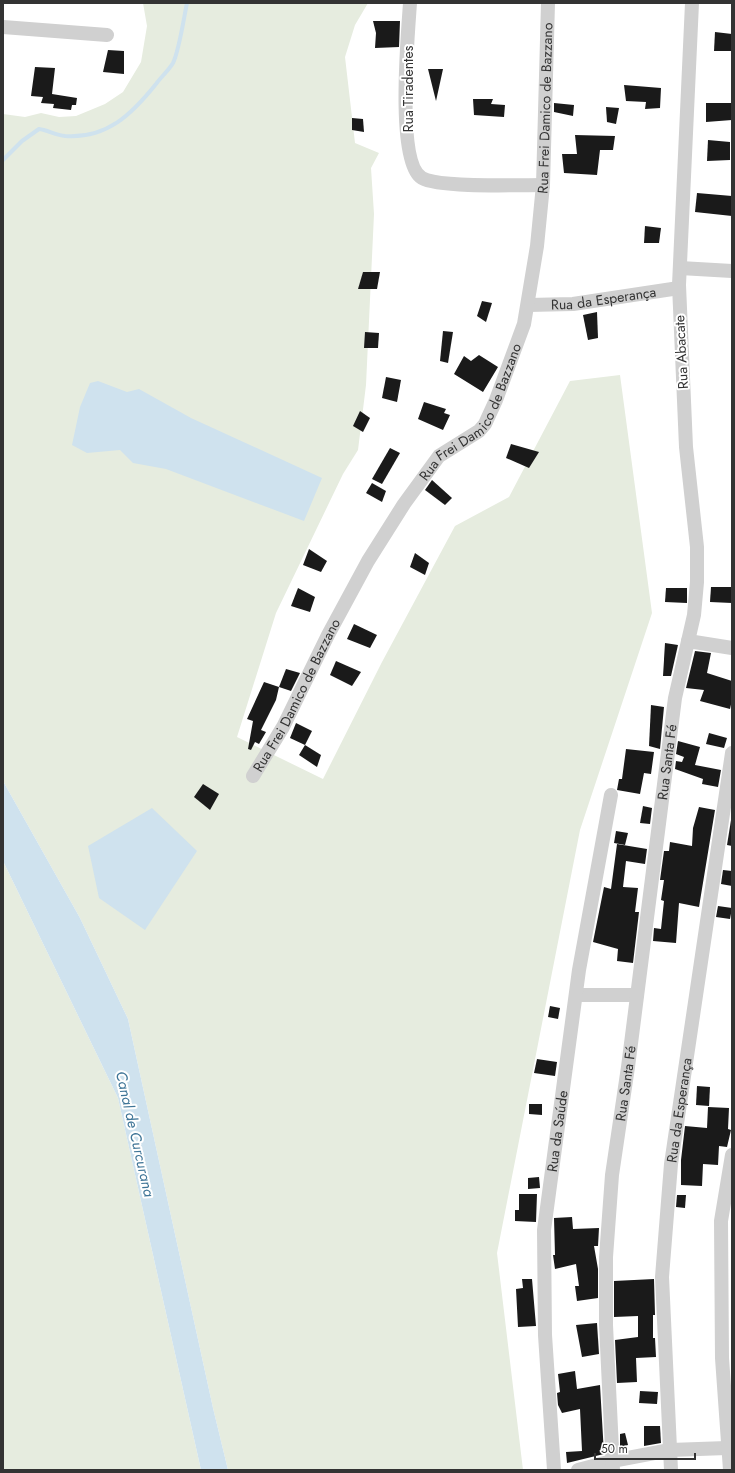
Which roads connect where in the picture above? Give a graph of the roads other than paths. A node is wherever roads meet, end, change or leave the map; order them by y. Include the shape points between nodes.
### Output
1 (410, 3) edge
2 (548, 3) edge
3 (692, 3) edge
4 (3, 27) edge
5 (107, 35) dead end
6 (543, 185) junction
7 (680, 268) junction
8 (732, 271) edge
9 (679, 288) junction
10 (528, 305) junction
11 (688, 641) junction
12 (732, 648) edge
13 (675, 698) joint
14 (732, 753) edge
15 (253, 776) dead end
16 (611, 795) dead end
17 (576, 995) junction
18 (637, 995) junction
19 (732, 1155) edge
20 (728, 1448) junction
21 (670, 1450) junction
22 (612, 1466) edge
23 (554, 1470) edge
24 (578, 1470) edge
25 (671, 1470) edge
26 (730, 1470) edge

1 - 6 street, Rua Tiradentes via 405,85 408,146 416,173 430,181 454,184
2 - 6 street, Rua Frei Damico de Bazzano
3 - 7 street, Rua Abacate
4 - 5 street
6 - 10 street, Rua Frei Damico de Bazzano
7 - 8 street
7 - 9 street, Rua Abacate
9 - 10 street, Rua da Esperança via 573,304
9 - 11 street, Rua Abacate via 686,447 697,547 694,615
10 - 15 street, Rua Frei Damico de Bazzano via 522,331 485,424 479,431 439,456 404,504 368,561 283,727
11 - 12 street
11 - 13 street, Rua Abacate
13 - 18 street, Rua Santa Fé
14 - 21 street, Rua da Esperança via 671,1164 662,1277
16 - 17 street, Rua da Saúde
17 - 18 street
17 - 23 street, Rua da Saúde via 544,1230 545,1335
18 - 22 street, Rua Santa Fé via 612,1175 606,1257
19 - 20 street via 721,1221 722,1358
20 - 21 street
20 - 26 street
21 - 22 street
21 - 25 street, Rua da Esperança
22 - 24 street

